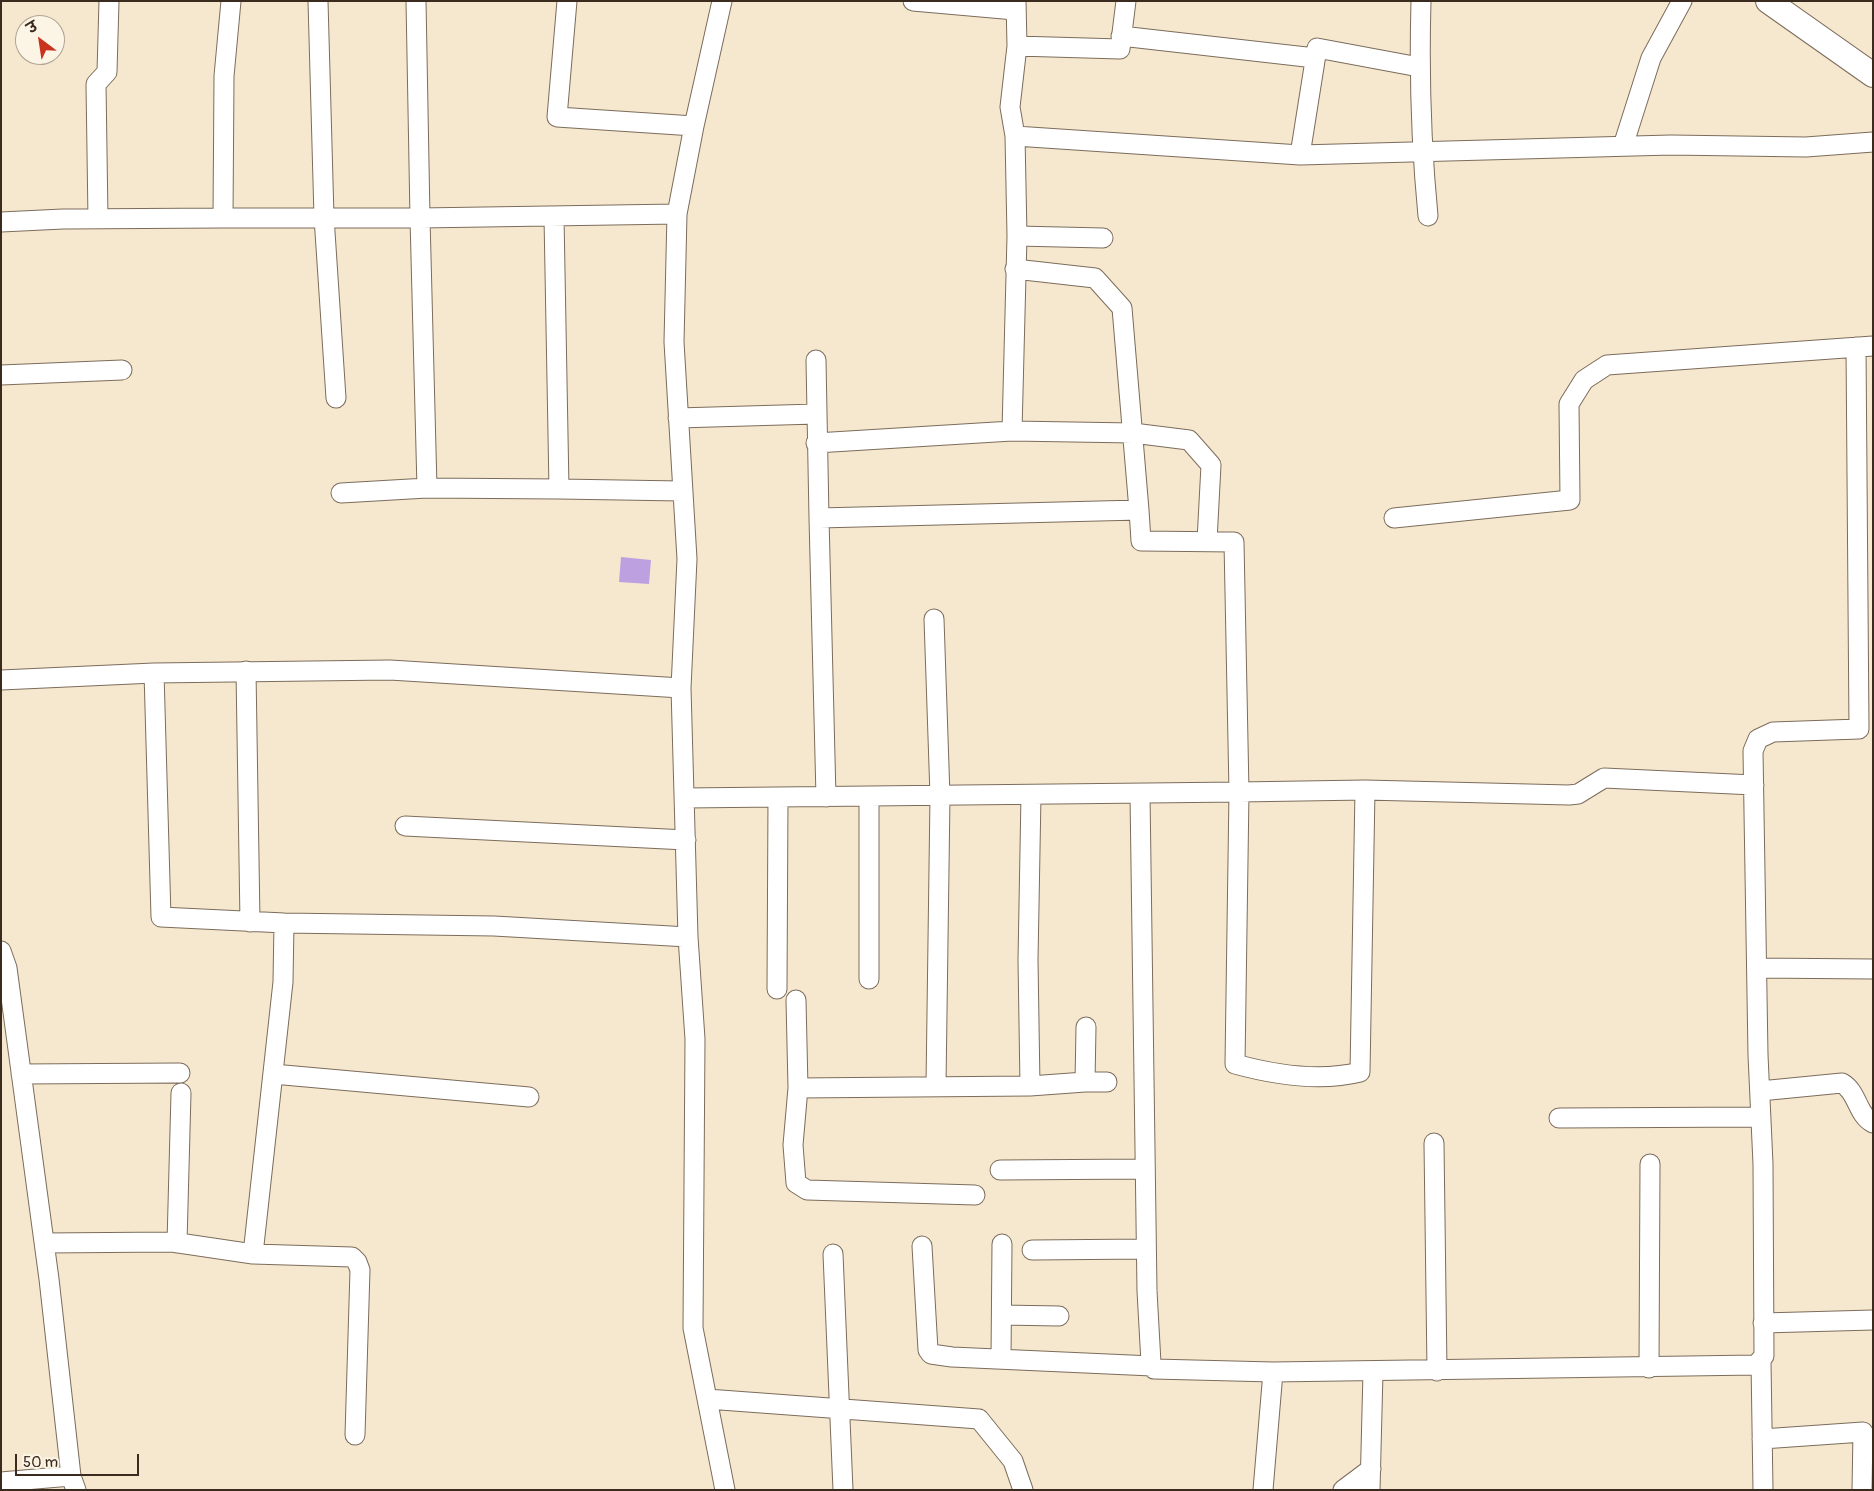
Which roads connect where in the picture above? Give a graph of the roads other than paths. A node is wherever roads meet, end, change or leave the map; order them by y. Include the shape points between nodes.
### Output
1 (109, 1) edge
2 (231, 1) edge
3 (318, 1) edge
4 (416, 1) edge
5 (567, 1) edge
6 (722, 1) edge
7 (913, 1) edge
8 (1126, 1) edge
9 (1421, 1) edge
10 (1682, 1) edge
11 (1768, 1) edge
12 (1016, 6) edge
13 (1120, 36) junction
14 (1017, 46) junction
15 (1315, 58) junction
16 (1419, 67) junction
17 (1873, 75) edge
18 (694, 126) junction
19 (1015, 136) junction
20 (1873, 142) edge
21 (1623, 146) junction
22 (1422, 152) junction
23 (1300, 155) junction
24 (677, 214) junction
25 (1428, 216) dead end
26 (324, 217) junction
27 (554, 217) junction
28 (223, 218) junction
29 (420, 218) junction
30 (98, 219) junction
31 (1, 222) edge
32 (1017, 236) junction
33 (1103, 238) dead end
34 (1015, 269) junction
35 (1864, 346) edge
36 (816, 360) dead end
37 (122, 370) dead end
38 (1, 375) edge
39 (336, 398) dead end
40 (816, 414) junction
41 (678, 418) junction
42 (1012, 431) junction
43 (1133, 433) junction
44 (816, 443) junction
45 (427, 488) junction
46 (559, 489) junction
47 (682, 492) junction
48 (341, 493) dead end
49 (1139, 510) junction
50 (819, 518) junction
51 (1394, 518) dead end
52 (1207, 541) junction
53 (934, 619) dead end
54 (246, 671) junction
55 (154, 673) junction
56 (1, 680) edge
57 (681, 688) junction
58 (1866, 729) edge
59 (1754, 785) junction
60 (1365, 790) junction
61 (1239, 792) junction
62 (1140, 794) junction
63 (1031, 795) junction
64 (940, 796) junction
65 (826, 797) junction
66 (869, 797) junction
67 (685, 798) junction
68 (778, 798) junction
69 (405, 826) dead end
70 (686, 840) junction
71 (250, 922) junction
72 (284, 923) junction
73 (688, 937) junction
74 (1, 951) edge
75 (1757, 968) junction
76 (1873, 970) edge
77 (869, 979) dead end
78 (777, 989) dead end
79 (796, 1000) dead end
80 (1086, 1027) dead end
81 (180, 1073) dead end
82 (21, 1074) junction
83 (273, 1074) junction
84 (1085, 1082) junction
85 (1107, 1082) dead end
86 (936, 1085) junction
87 (1030, 1086) junction
88 (798, 1088) junction
89 (1760, 1091) junction
90 (181, 1093) dead end
91 (529, 1098) dead end
92 (1761, 1117) junction
93 (1559, 1118) dead end
94 (1873, 1123) edge
95 (1434, 1143) dead end
96 (1650, 1164) dead end
97 (1144, 1169) junction
98 (1000, 1170) dead end
99 (975, 1195) dead end
100 (44, 1243) junction
101 (178, 1243) junction
102 (1002, 1244) dead end
103 (922, 1246) dead end
104 (1146, 1249) junction
105 (1032, 1250) dead end
106 (253, 1254) junction
107 (833, 1254) dead end
108 (1002, 1315) junction
109 (1059, 1316) dead end
110 (1873, 1320) edge
111 (1764, 1323) junction
112 (1002, 1359) junction
113 (1761, 1362) junction
114 (1152, 1366) junction
115 (1649, 1368) junction
116 (1437, 1371) junction
117 (1273, 1372) junction
118 (1373, 1372) junction
119 (707, 1399) junction
120 (839, 1408) junction
121 (1868, 1432) edge
122 (355, 1435) dead end
123 (1762, 1439) junction
124 (1371, 1469) junction
125 (1, 1482) edge
126 (74, 1483) edge
127 (725, 1490) edge
128 (843, 1490) edge
129 (1023, 1490) edge
130 (1263, 1490) edge
131 (1343, 1490) edge
132 (1370, 1490) edge
133 (1762, 1490) edge
134 (1862, 1490) edge

1 - 30 street via 106,72 96,84
2 - 28 street via 224,76
3 - 26 street
4 - 29 street
5 - 18 street via 557,117
6 - 18 street
7 - 12 street
8 - 13 street
9 - 16 street
10 - 21 street via 1651,58
11 - 17 street
12 - 14 street
13 - 14 street via 1120,49
13 - 15 street
14 - 19 street via 1010,107
15 - 16 street via 1317,48
15 - 23 street
16 - 22 street
18 - 24 street
19 - 23 street
19 - 32 street
20 - 21 street via 1806,148
21 - 22 street
22 - 23 street
22 - 25 street
24 - 27 street
24 - 41 street via 674,342
26 - 28 street
26 - 29 street
26 - 39 street
27 - 29 street
27 - 46 street
28 - 30 street
29 - 45 street
30 - 31 street
32 - 33 street
32 - 34 street
34 - 42 street
34 - 43 street via 1095,278 1122,308
35 - 51 street via 1607,364 1584,380 1569,404 1570,500
35 - 58 street
36 - 40 street
37 - 38 street
40 - 41 street
40 - 44 street
41 - 47 street
42 - 43 street
42 - 44 street
43 - 49 street
43 - 52 street via 1190,440 1211,466
44 - 50 street
45 - 46 street
45 - 48 street
46 - 47 street
47 - 57 street via 687,559
49 - 50 street
49 - 52 street via 1141,541
50 - 65 street
52 - 61 street via 1234,542
53 - 64 street
54 - 55 street
54 - 57 street via 390,670
54 - 71 street
55 - 56 street
55 - 71 street via 161,917
57 - 67 street
58 - 59 street via 1772,732 1758,738 1753,751
59 - 60 street via 1604,778 1578,794 1569,795
59 - 75 street
60 - 61 street
60 - 61 street via 1360,1072 1338,1077 1267,1073 1235,1064
61 - 62 street
62 - 63 street
62 - 97 street
63 - 64 street
63 - 87 street
64 - 66 street
64 - 86 street
65 - 66 street
65 - 68 street
66 - 77 street
67 - 68 street
67 - 70 street
68 - 78 street
69 - 70 street
70 - 73 street
71 - 72 street
72 - 73 street via 494,926
72 - 83 street via 283,982
73 - 119 street via 694,1039 692,1328
74 - 82 street via 7,968
75 - 76 street
75 - 89 street
79 - 88 street
80 - 84 street
81 - 82 street
82 - 100 street
83 - 91 street
83 - 106 street
84 - 85 street
84 - 87 street
86 - 87 street
86 - 88 street
88 - 99 street via 793,1145 796,1183 800,1187 807,1190
89 - 92 street
89 - 94 street via 1842,1083 1850,1088 1866,1120
90 - 101 street
92 - 93 street
92 - 111 street
95 - 116 street
96 - 115 street
97 - 98 street
97 - 104 street
100 - 101 street
100 - 126 street
101 - 106 street
102 - 108 street
103 - 112 street via 928,1350 931,1354 952,1357
104 - 105 street
104 - 114 street
106 - 122 street via 352,1257 357,1262 360,1270
107 - 120 street
108 - 109 street
108 - 112 street
110 - 111 street
111 - 113 street via 1764,1356
112 - 114 street
113 - 115 street via 1756,1365
113 - 123 street
114 - 117 street via 1156,1370
115 - 116 street
116 - 118 street
117 - 118 street
117 - 130 street
118 - 124 street
119 - 120 street
119 - 127 street
120 - 128 street
120 - 129 street via 979,1419 1013,1461
121 - 123 street
121 - 134 street
123 - 133 street
124 - 131 street
124 - 132 street
125 - 126 street

